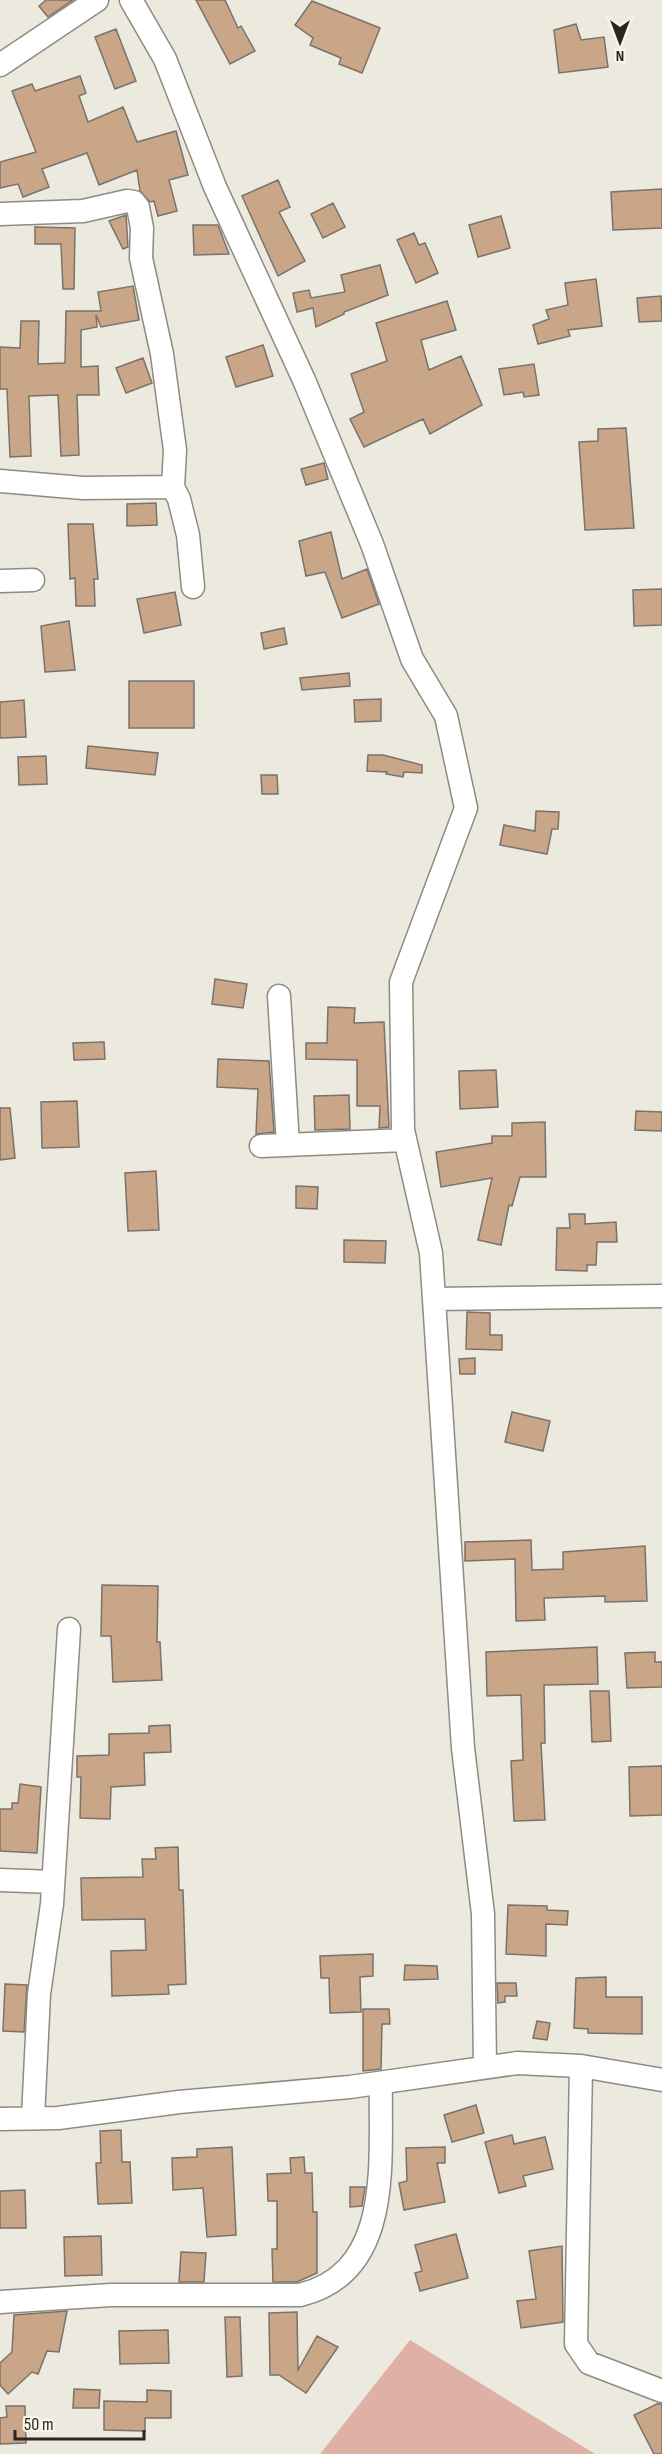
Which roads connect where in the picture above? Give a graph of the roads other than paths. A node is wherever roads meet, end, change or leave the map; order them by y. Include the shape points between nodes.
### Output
1 (97, 0) edge
2 (130, 0) edge
3 (0, 65) edge
4 (0, 214) edge
5 (0, 482) edge
6 (173, 487) junction
7 (33, 580) dead end
8 (0, 581) edge
9 (193, 587) dead end
10 (279, 996) dead end
11 (405, 1140) junction
12 (288, 1145) junction
13 (261, 1146) dead end
14 (662, 1296) edge
15 (434, 1299) junction
16 (69, 1629) dead end
17 (0, 1880) edge
18 (53, 1882) junction
19 (581, 2066) junction
20 (484, 2067) junction
21 (662, 2080) edge
22 (381, 2083) junction
23 (0, 2118) edge
24 (33, 2118) junction
25 (0, 2302) edge
26 (662, 2391) edge

1 - 3 street
2 - 11 street via 165,59 214,188 304,380 372,544 412,659 446,716 466,808 401,982
4 - 6 street via 83,211 127,201 138,207 141,258 162,354 174,450
5 - 6 street via 84,488
6 - 9 street via 188,535
7 - 8 street
10 - 12 street
11 - 12 street
11 - 15 street via 432,1253
12 - 13 street
14 - 15 street
15 - 20 street via 463,1749 483,1914
16 - 18 street
17 - 18 street
18 - 24 street via 39,1994
19 - 20 street via 517,2062
19 - 21 street
19 - 26 street via 576,2344 588,2362
20 - 22 street
22 - 24 street
22 - 25 street via 372,2231 349,2268 319,2290 300,2295 111,2295
23 - 24 street

